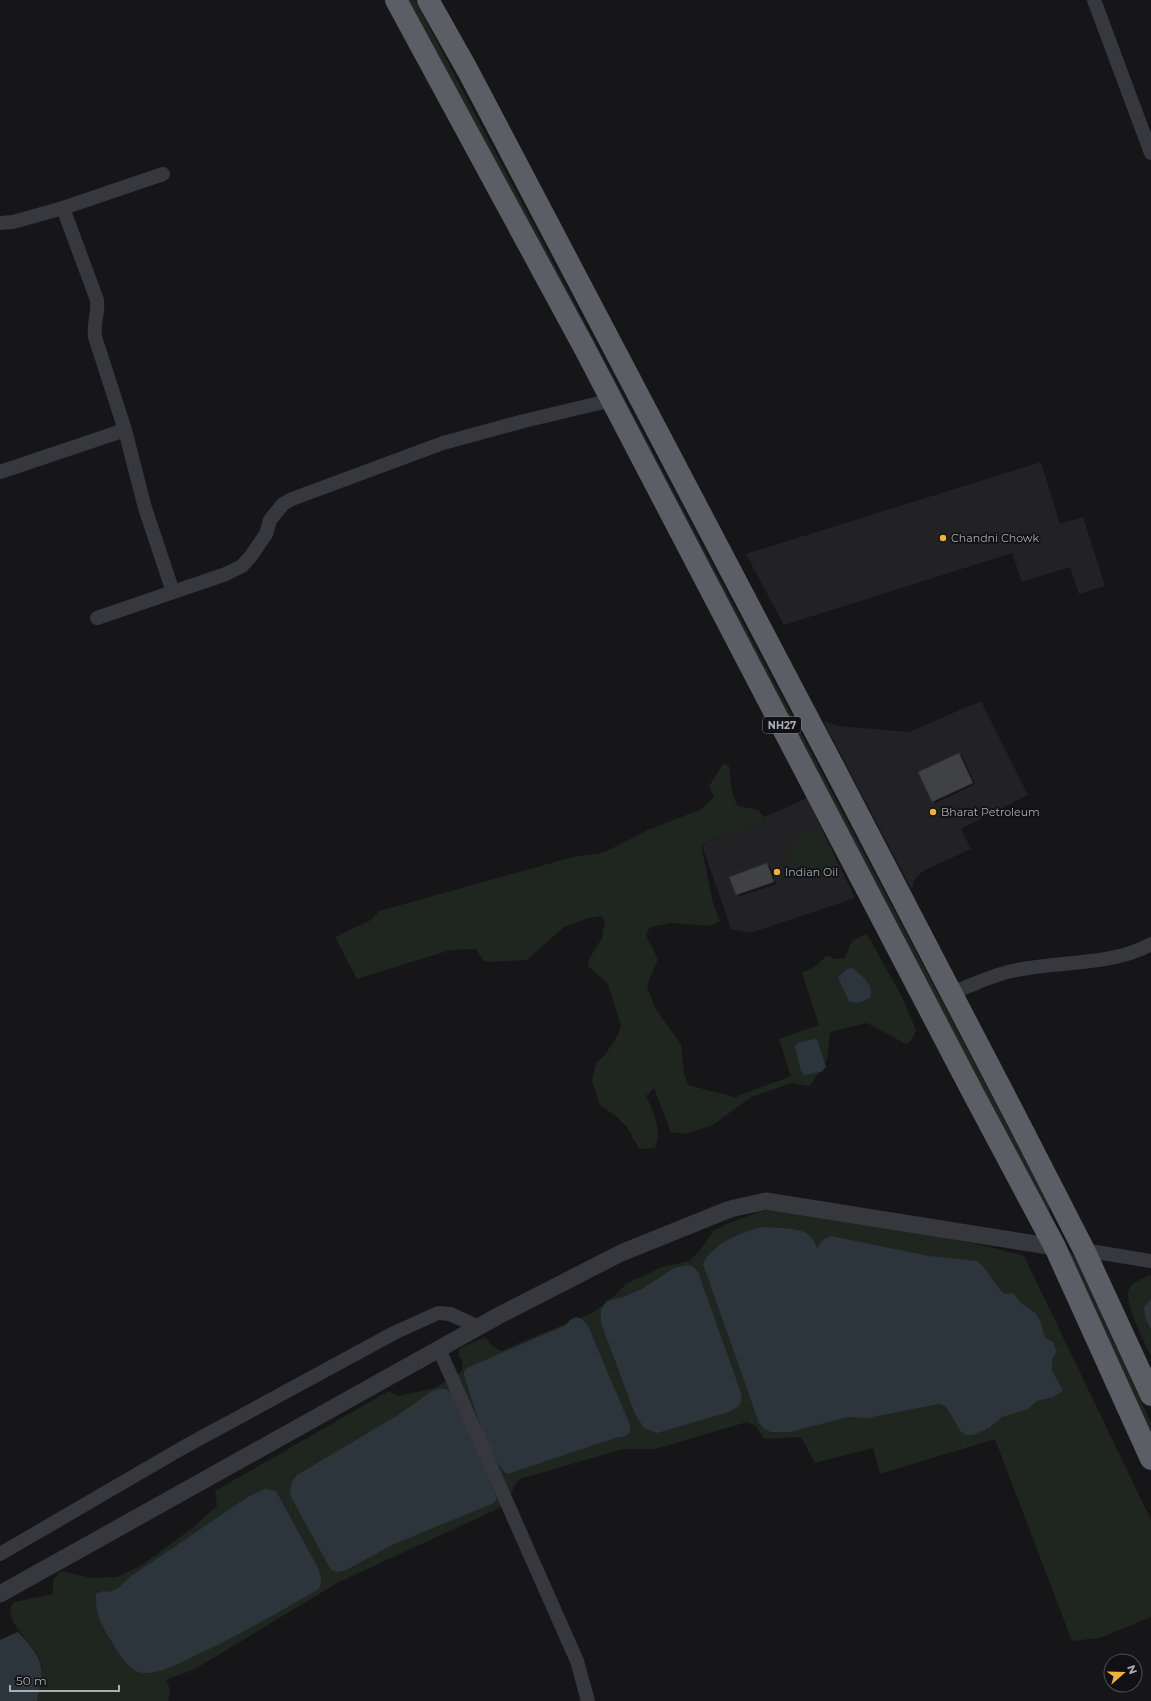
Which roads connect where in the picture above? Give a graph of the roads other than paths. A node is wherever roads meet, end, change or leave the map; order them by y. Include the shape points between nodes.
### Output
1 (396, 0) edge
2 (428, 0) edge
3 (1094, 0) edge
4 (1151, 153) edge
5 (163, 174) dead end
6 (63, 208) junction
7 (0, 223) edge
8 (612, 400) junction
9 (125, 430) junction
10 (0, 472) edge
11 (173, 592) junction
12 (98, 618) dead end
13 (1151, 944) edge
14 (952, 993) junction
15 (1055, 1247) junction
16 (1084, 1250) junction
17 (1151, 1260) edge
18 (479, 1327) junction
19 (439, 1349) junction
20 (1151, 1395) edge
21 (1151, 1459) edge
22 (0, 1554) edge
23 (0, 1594) edge
24 (588, 1701) edge

1 - 8 highway, NH27
2 - 14 highway, NH27 via 468,71
3 - 4 street
5 - 6 street
6 - 7 street via 13,222
6 - 9 street via 97,300 95,336
8 - 11 street via 443,443 292,498 283,504 270,520 266,534 242,566
8 - 15 highway, NH27
9 - 10 street
9 - 11 street via 145,508
11 - 12 street
13 - 14 street via 1109,957 1012,971
14 - 16 highway, NH27
15 - 18 street via 766,1201 730,1209 620,1253
15 - 21 highway, NH27
16 - 17 street
16 - 20 highway, NH27
18 - 19 street
18 - 22 street via 450,1314 438,1313 394,1333 184,1447
19 - 23 street
19 - 24 street via 577,1661

